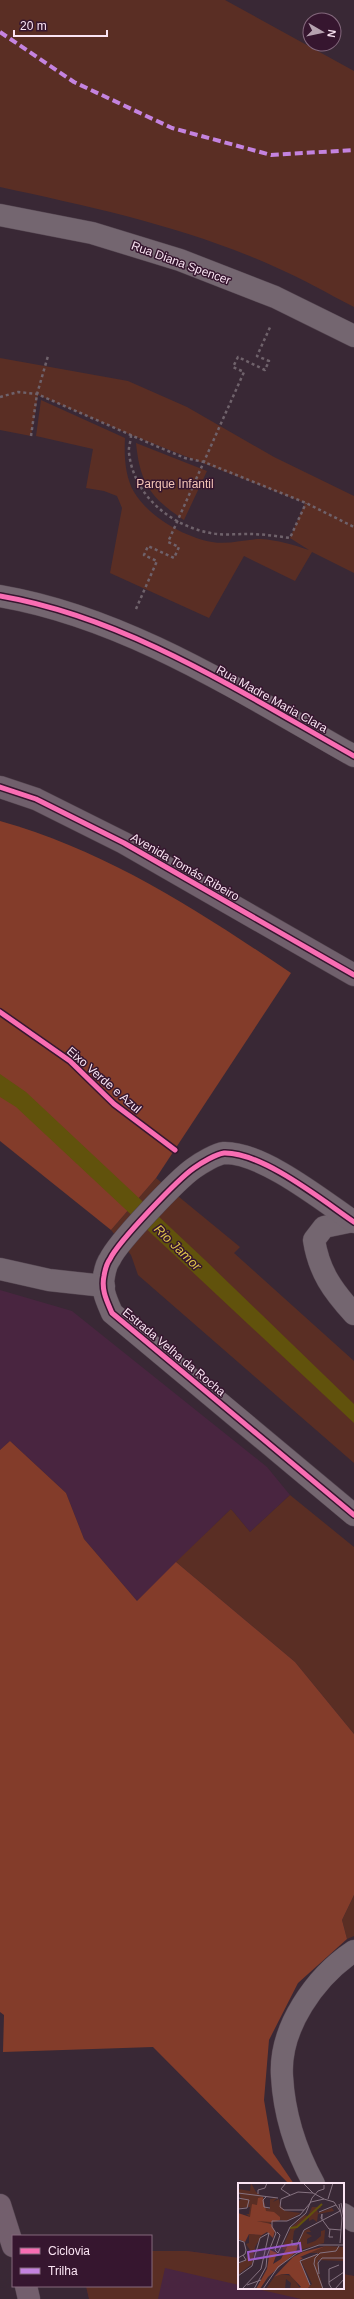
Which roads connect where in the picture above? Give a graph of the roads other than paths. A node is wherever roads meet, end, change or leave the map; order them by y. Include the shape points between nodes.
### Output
1 (0, 214) edge
2 (354, 336) edge
3 (0, 596) edge
4 (354, 756) edge
5 (0, 787) edge
6 (354, 975) edge
7 (353, 1221) edge
8 (0, 1270) edge
9 (104, 1286) junction
10 (354, 1314) edge
11 (354, 1515) edge
12 (354, 1952) edge
13 (313, 2183) edge
14 (0, 2205) edge
15 (344, 2215) edge
16 (354, 2221) edge
17 (12, 2243) edge
18 (26, 2287) edge
19 (29, 2299) edge

1 - 2 street, Rua Diana Spencer via 92,233 180,260 275,297
3 - 4 street, Rua Madre Maria Clara via 58,610 126,633 224,683
5 - 6 street, Avenida Tomás Ribeiro via 36,799 124,843
7 - 9 street, Estrada Velha da Rocha via 260,1162 239,1154 222,1153 194,1168 122,1242 110,1258 104,1276
7 - 10 street via 324,1227 314,1240 317,1261 335,1294
8 - 9 street via 49,1280
9 - 11 street, Estrada Velha da Rocha via 104,1295 112,1313
12 - 13 street via 328,1972 304,2000 286,2043 282,2075 287,2112 300,2158
14 - 17 highway
15 - 16 street
18 - 19 highway

